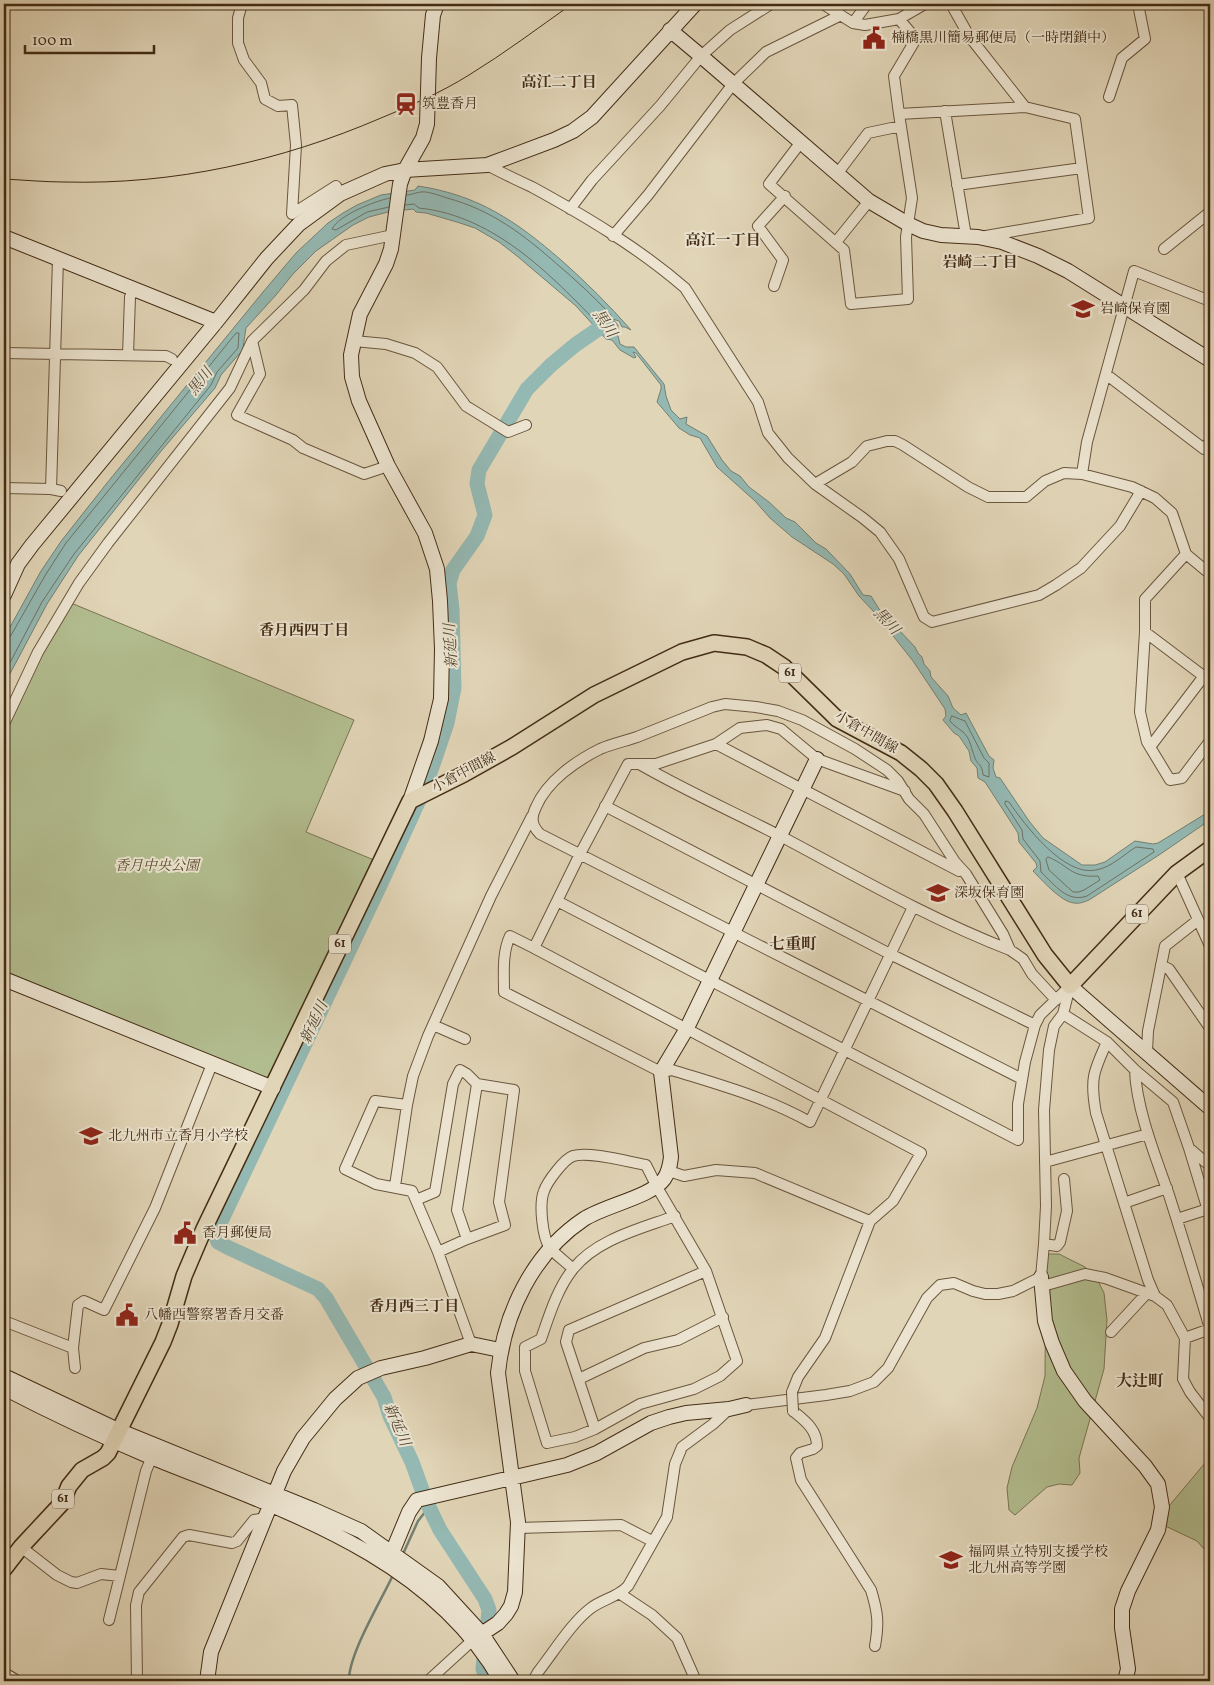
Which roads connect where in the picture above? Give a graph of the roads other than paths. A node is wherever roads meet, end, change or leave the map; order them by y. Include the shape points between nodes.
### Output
1 (242, 4) edge
2 (695, 4) edge
3 (771, 4) edge
4 (824, 4) edge
5 (867, 4) edge
6 (925, 4) edge
7 (951, 4) edge
8 (1138, 4) edge
9 (434, 5) edge
10 (841, 15) junction
11 (899, 19) junction
12 (853, 23) junction
13 (670, 30) junction
14 (702, 56) junction
15 (733, 84) junction
16 (1109, 97) dead end
17 (1025, 107) junction
18 (945, 111) junction
19 (899, 114) junction
20 (901, 126) junction
21 (801, 142) junction
22 (487, 165) junction
23 (1082, 168) junction
24 (405, 170) junction
25 (838, 174) junction
26 (957, 184) junction
27 (340, 194) junction
28 (785, 196) junction
29 (869, 201) junction
30 (570, 209) junction
31 (1210, 212) edge
32 (908, 224) junction
33 (394, 230) junction
34 (613, 236) junction
35 (972, 236) junction
36 (4, 237) edge
37 (836, 242) junction
38 (1164, 249) dead end
39 (58, 259) junction
40 (774, 286) dead end
41 (134, 289) junction
42 (1210, 301) edge
43 (1125, 308) junction
44 (216, 322) junction
45 (354, 340) junction
46 (252, 341) junction
47 (4, 354) edge
48 (55, 355) junction
49 (128, 355) junction
50 (172, 359) dead end
51 (1210, 360) edge
52 (1106, 375) junction
53 (526, 425) dead end
54 (1210, 441) edge
55 (388, 466) junction
56 (1082, 474) junction
57 (815, 484) junction
58 (4, 488) edge
59 (1141, 491) junction
60 (1186, 554) junction
61 (1210, 574) edge
62 (4, 596) edge
63 (1145, 632) junction
64 (1207, 678) edge
65 (4, 724) edge
66 (1210, 741) edge
67 (716, 744) junction
68 (1150, 747) junction
69 (817, 759) junction
70 (640, 765) junction
71 (802, 789) junction
72 (905, 792) junction
73 (410, 801) junction
74 (605, 806) junction
75 (532, 816) junction
76 (780, 836) junction
77 (1210, 849) edge
78 (580, 854) junction
79 (1178, 873) junction
80 (966, 874) junction
81 (757, 885) junction
82 (557, 901) junction
83 (913, 907) junction
84 (1198, 920) junction
85 (734, 932) junction
86 (1210, 946) edge
87 (534, 948) junction
88 (1010, 950) junction
89 (890, 954) junction
90 (1161, 965) junction
91 (4, 979) edge
92 (711, 980) junction
93 (1070, 986) junction
94 (1056, 1000) junction
95 (868, 1001) junction
96 (1063, 1014) junction
97 (433, 1025) junction
98 (1035, 1025) junction
99 (1210, 1028) edge
100 (686, 1030) junction
101 (465, 1039) dead end
102 (1107, 1042) junction
103 (844, 1048) junction
104 (1147, 1052) junction
105 (212, 1064) junction
106 (1135, 1070) junction
107 (661, 1072) junction
108 (1022, 1079) junction
109 (477, 1084) junction
110 (273, 1088) junction
111 (821, 1099) junction
112 (407, 1105) junction
113 (1210, 1108) edge
114 (1148, 1134) junction
115 (1106, 1146) junction
116 (1189, 1148) junction
117 (1045, 1162) junction
118 (1210, 1166) edge
119 (669, 1171) junction
120 (1064, 1179) dead end
121 (395, 1186) junction
122 (657, 1187) junction
123 (1166, 1188) junction
124 (416, 1200) junction
125 (1124, 1203) junction
126 (1209, 1213) edge
127 (675, 1216) junction
128 (1177, 1219) junction
129 (870, 1221) junction
130 (467, 1239) junction
131 (1044, 1244) junction
132 (550, 1248) junction
133 (438, 1252) junction
134 (573, 1269) junction
135 (706, 1270) junction
136 (1042, 1281) junction
137 (1151, 1295) junction
138 (722, 1317) junction
139 (4, 1321) edge
140 (1111, 1332) dead end
141 (1185, 1338) junction
142 (471, 1344) junction
143 (73, 1348) junction
144 (500, 1350) junction
145 (75, 1368) dead end
146 (4, 1376) edge
147 (580, 1379) junction
148 (4, 1388) edge
149 (746, 1405) joint
150 (729, 1409) junction
151 (1210, 1418) edge
152 (595, 1429) junction
153 (117, 1436) junction
154 (154, 1452) junction
155 (513, 1478) junction
156 (270, 1506) junction
157 (518, 1528) junction
158 (652, 1541) junction
159 (21, 1547) junction
160 (389, 1558) junction
161 (4, 1569) edge
162 (120, 1576) junction
163 (619, 1593) junction
164 (109, 1620) dead end
165 (478, 1637) junction
166 (875, 1646) dead end
167 (4, 1675) edge
168 (14, 1681) edge
169 (137, 1681) edge
170 (207, 1681) edge
171 (428, 1681) edge
172 (501, 1681) edge
173 (513, 1681) edge
174 (533, 1681) edge
175 (696, 1681) edge
176 (1125, 1681) edge

1 - 27 street via 238,18 238,43 244,60 261,83 265,99 278,106 292,105 296,145 292,214 336,186
2 - 13 street
3 - 14 street via 730,30
4 - 10 street
5 - 12 street
6 - 11 street
7 - 17 street via 969,36
8 - 16 street via 1145,39 1122,58
9 - 24 street via 427,124
10 - 12 street
10 - 15 street via 766,52
11 - 12 street via 865,25
11 - 19 street via 916,39 894,76
13 - 14 street
13 - 22 street via 592,117 554,140
14 - 15 street
14 - 30 street
15 - 21 street
15 - 34 street
17 - 18 street
17 - 23 street via 1075,120
18 - 19 street
18 - 26 street
19 - 20 street
20 - 25 street via 868,133
20 - 32 street via 912,198
21 - 25 street
21 - 28 street via 769,184
22 - 24 street
22 - 30 street
23 - 26 street
23 - 35 street via 1089,218
24 - 27 street via 385,174
24 - 33 street
25 - 29 street
26 - 35 street
27 - 44 street via 299,224
28 - 37 street
28 - 40 street via 758,226 783,260
29 - 32 street
29 - 37 street
30 - 34 street
31 - 38 street
32 - 35 street via 923,231
32 - 37 street via 908,299 851,304 844,250
33 - 45 street via 386,264 360,314
33 - 46 street via 346,245 326,261 304,290
34 - 57 street via 685,288 758,402 768,433
35 - 43 street via 1002,242 1038,256 1068,271
36 - 39 street
39 - 41 street
39 - 48 street
41 - 44 street
41 - 49 street via 130,296
42 - 43 street via 1134,272
43 - 51 street
43 - 52 street
44 - 62 street via 32,545 18,564
45 - 53 street via 414,352 437,368 466,406 508,432
45 - 55 street via 352,377 359,401
46 - 55 street via 260,374 237,415 364,474
46 - 65 street via 230,388 79,583 38,652
47 - 48 street
48 - 49 street
48 - 58 street via 56,490
49 - 50 street
52 - 54 street via 1204,449
52 - 56 street via 1087,442
55 - 73 street via 425,533 437,569 440,601 441,699 431,741
56 - 57 street via 1064,473 1045,481 1026,497 988,497 895,441 887,441 867,446 852,462
56 - 59 street
57 - 59 street via 880,532 899,559 924,618 932,622 1039,595 1056,585 1081,568 1120,526
59 - 60 street via 1172,513
60 - 61 street
60 - 63 street via 1145,599
63 - 64 street
63 - 68 street via 1140,712
64 - 68 street
66 - 68 street via 1182,778 1170,780
67 - 69 street via 740,728 767,725 781,729
67 - 70 street via 656,764
67 - 71 street
69 - 71 street
69 - 72 street
70 - 74 street via 628,764
70 - 76 street
71 - 76 street
71 - 80 street
72 - 75 street via 887,770 802,720 778,710 725,704 601,749 583,759 550,786
72 - 80 street
73 - 93 main road, 小倉中間線 / 61 via 512,747 594,695 682,652 714,643 747,647 784,667 837,719 901,753 936,784 1045,955
73 - 110 main road, 61
74 - 78 street
74 - 81 street
75 - 78 street via 535,830 540,834
75 - 97 street via 491,896
76 - 81 street
76 - 83 street
77 - 79 main road, 61
78 - 82 street
78 - 85 street
79 - 84 street
79 - 93 main road, 61
80 - 88 street
81 - 85 street
81 - 89 street
82 - 87 street
82 - 92 street
83 - 88 street
83 - 89 street
84 - 86 street
84 - 90 street via 1165,946
85 - 92 street
85 - 95 street
87 - 100 street
87 - 107 street via 510,936 504,964 504,992
88 - 94 street via 1023,959
89 - 95 street
89 - 98 street
90 - 99 street via 1170,968
90 - 104 street via 1148,1030
91 - 105 street
92 - 100 street
92 - 103 street
93 - 94 street
93 - 96 street
93 - 104 street
94 - 98 street
95 - 103 street
95 - 108 street
96 - 102 street
96 - 117 street via 1054,1026 1049,1050 1044,1110
97 - 101 street
97 - 112 street via 413,1076
98 - 108 street
100 - 107 street
100 - 111 street
102 - 106 street
102 - 115 street via 1094,1069 1092,1092
103 - 108 street via 1018,1140
103 - 111 street
104 - 113 street
105 - 110 street
105 - 143 street via 155,1208 104,1310 84,1301 78,1305
106 - 114 street
106 - 116 street via 1173,1102
107 - 111 street via 672,1070 742,1092 783,1107 810,1122
107 - 119 street via 671,1157
109 - 124 street via 460,1070 453,1084 435,1192
109 - 130 street via 457,1210
109 - 130 street via 514,1090 499,1202 505,1225
110 - 153 main road, 61 via 192,1258 163,1342
111 - 129 street via 920,1153 893,1201
112 - 121 street
112 - 121 street via 375,1101 345,1169 376,1184
114 - 115 street
114 - 123 street
115 - 117 street
115 - 125 street
116 - 118 street
116 - 126 street
117 - 131 street
119 - 122 street
119 - 129 street via 684,1176 716,1170 755,1173
120 - 131 street via 1067,1211 1060,1242 1057,1246
121 - 124 street via 412,1191
122 - 127 street
122 - 132 street via 599,1210
122 - 132 street via 646,1165 586,1155 573,1156 563,1163 544,1190 541,1203 545,1238
123 - 125 street
123 - 128 street
124 - 133 street
125 - 137 street
126 - 128 street
127 - 134 street via 608,1242
127 - 135 street
128 - 141 street via 1210,1329
129 - 166 street, bridge via 825,1338 798,1377 792,1392 792,1411 809,1424 817,1439 817,1446 796,1458 800,1480 871,1590 877,1609
130 - 133 street
131 - 136 street
132 - 134 street
132 - 144 street via 525,1284 509,1319
133 - 142 street
134 - 152 street via 554,1303 541,1339 524,1346 525,1371 547,1443
135 - 138 street
135 - 147 street via 569,1330 566,1342
136 - 137 street via 1085,1274
136 - 149 street via 998,1294 985,1294 954,1283 940,1285 927,1298 888,1368 874,1382 850,1391
136 - 176 street via 1045,1321 1064,1372 1084,1401 1158,1484 1162,1507 1158,1530 1122,1609 1128,1669
137 - 140 street
137 - 141 street via 1167,1305
138 - 147 street via 678,1340 644,1348
138 - 152 street via 737,1361 720,1376 694,1389 640,1404
139 - 143 street
141 - 151 street via 1183,1380
142 - 144 street
142 - 156 street via 381,1368 358,1378 335,1399 303,1438 284,1471
143 - 145 street
144 - 155 street via 498,1373
146 - 153 street
147 - 152 street
148 - 153 street
149 - 150 street
150 - 155 street via 669,1417 567,1465
150 - 158 street via 682,1447 675,1464 667,1518
153 - 154 street
153 - 159 main road, 61 via 108,1453 82,1470 69,1486 62,1503
154 - 156 street
154 - 162 street
155 - 157 street
155 - 160 street via 418,1500 409,1512
156 - 160 street via 369,1552
156 - 169 street via 232,1543 189,1535 183,1537 139,1592 136,1605
156 - 170 street via 211,1652
157 - 158 street via 621,1525
157 - 165 street via 511,1606 498,1623
158 - 163 street via 628,1586
159 - 161 main road, 61
159 - 162 street via 71,1582 77,1583 100,1574
160 - 165 street
162 - 164 street
163 - 174 street via 581,1617
163 - 175 street via 652,1615 677,1638
165 - 171 street
165 - 172 street
165 - 173 street
167 - 168 street

